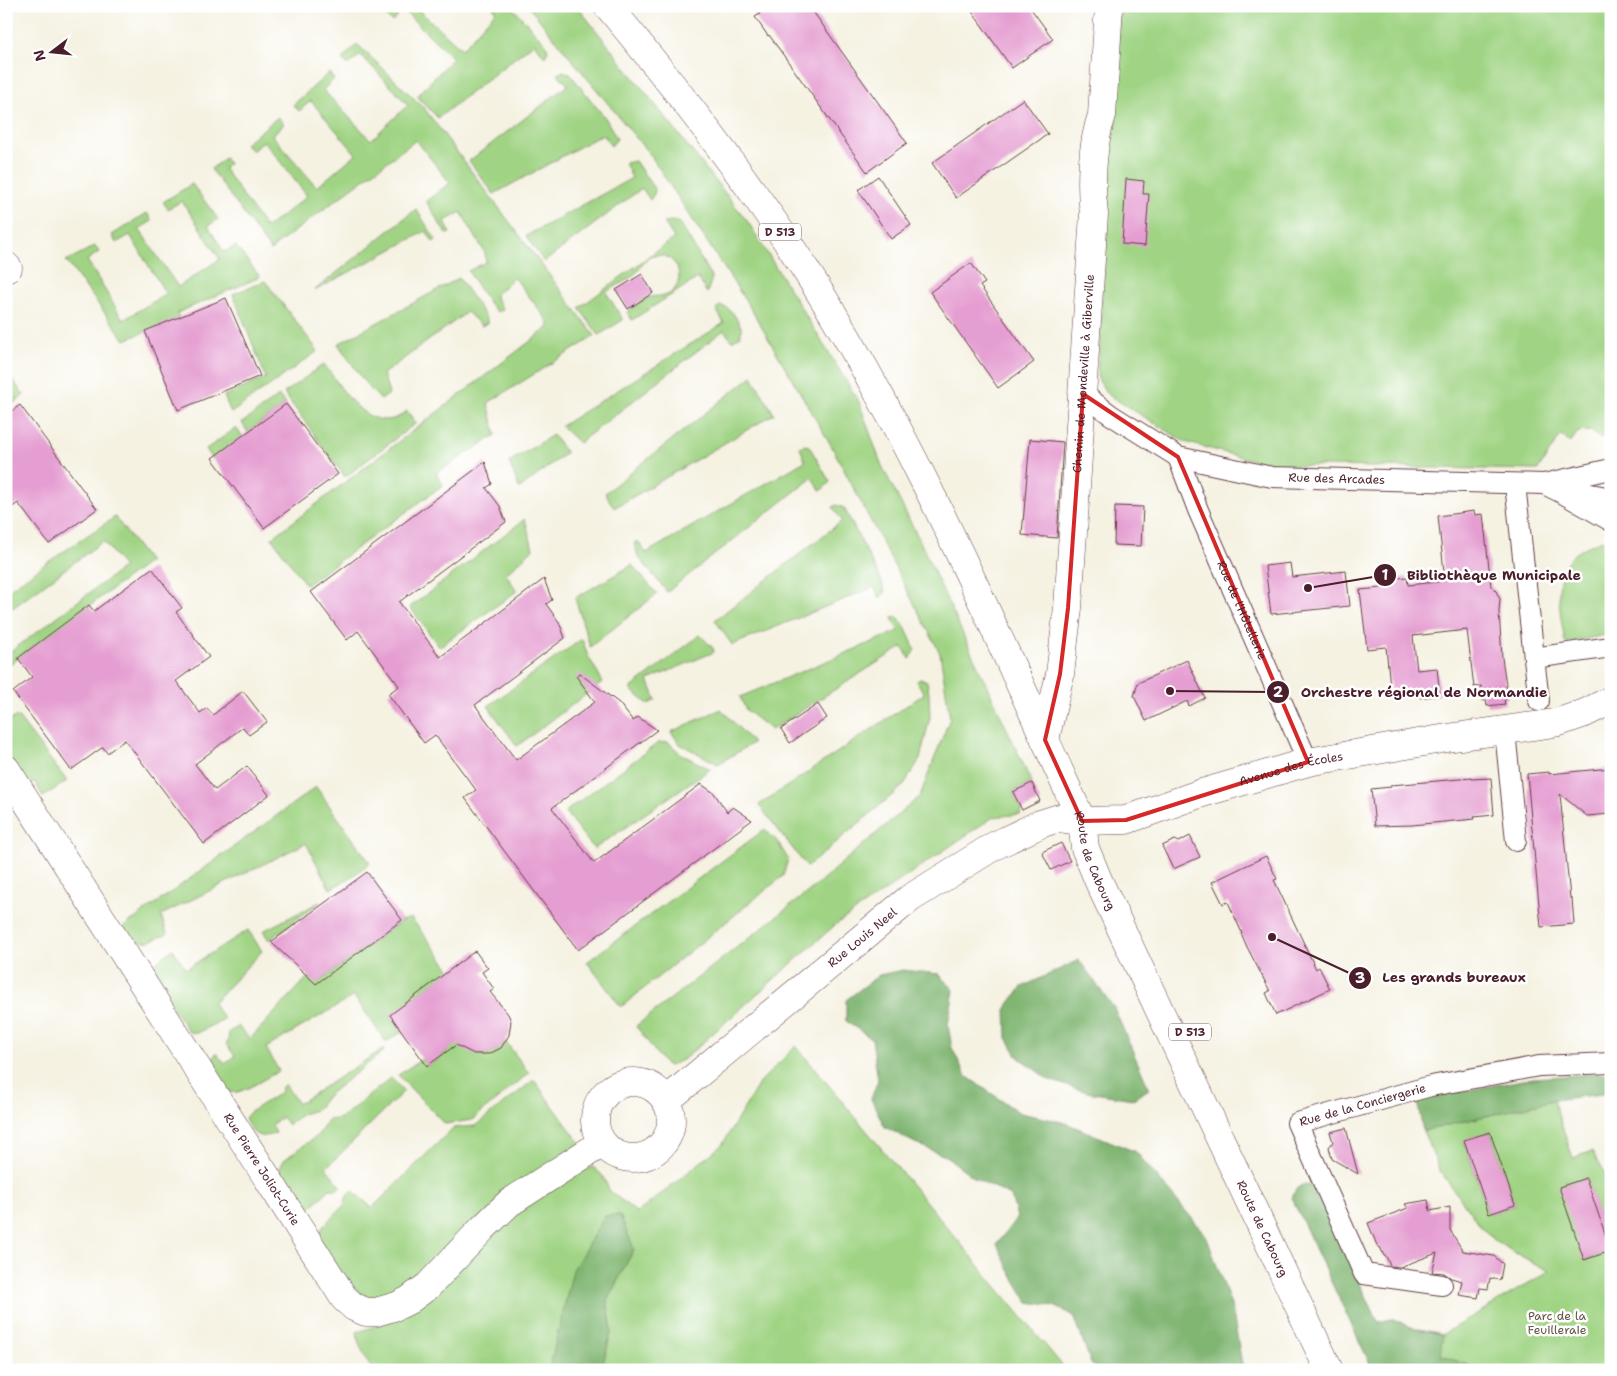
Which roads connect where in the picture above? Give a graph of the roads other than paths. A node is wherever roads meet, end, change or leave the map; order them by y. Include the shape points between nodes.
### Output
1 (608, 6) edge
2 (1109, 6) edge
3 (1083, 401) junction
4 (1178, 457) junction
5 (1611, 469) edge
6 (1515, 484) junction
7 (1544, 484) junction
8 (1564, 494) junction
9 (1611, 498) edge
10 (1611, 520) edge
11 (1611, 647) edge
12 (1534, 658) junction
13 (1611, 700) edge
14 (1539, 701) dead end
15 (1505, 731) junction
16 (1045, 740) junction
17 (1308, 762) junction
18 (6, 768) edge
19 (1082, 821) junction
20 (1516, 841) dead end
21 (1611, 1063) edge
22 (667, 1100) junction
23 (602, 1143) junction
24 (1442, 1286) dead end
25 (1329, 1370) edge
26 (1350, 1370) edge

1 - 16 street, D 513 via 717,142 800,260 841,328 923,477
2 - 3 street, Chemin de Mondeville à Giberville via 1102,115 1096,132
3 - 4 street, Rue des Arcades
3 - 16 street, Chemin de Mondeville à Giberville via 1068,608 1060,674
4 - 6 street, Rue des Arcades via 1272,477
4 - 17 street, Rue de l'Hôtellerie
5 - 7 street, Rue des Arcades
6 - 7 street, Rue des Arcades
6 - 12 street
7 - 8 street
8 - 9 street
8 - 10 street
11 - 12 street
12 - 14 street
13 - 15 street, Avenue des Écoles via 1559,722
15 - 17 street, Avenue des Écoles
15 - 20 street
16 - 19 street, D 513
17 - 19 street, Avenue des Écoles via 1198,794 1126,820
18 - 23 street, Rue Pierre Joliot-Curie via 344,1298 354,1307 376,1312 409,1300 428,1286 509,1203
19 - 22 street, Rue Louis Neel via 1059,818 1040,824 994,846 909,899
19 - 25 street, Route de Cabourg / D 513 via 1085,848 1099,882
19 - 26 street, Route de Cabourg / D 513 via 1099,840 1112,864
21 - 24 street, Rue de la Conciergerie via 1539,1066 1431,1086 1297,1123 1364,1274
22 - 23 street via 671,1127 665,1142 648,1156 618,1156
22 - 23 street via 648,1084 627,1081 616,1085 606,1092 595,1113 597,1134

